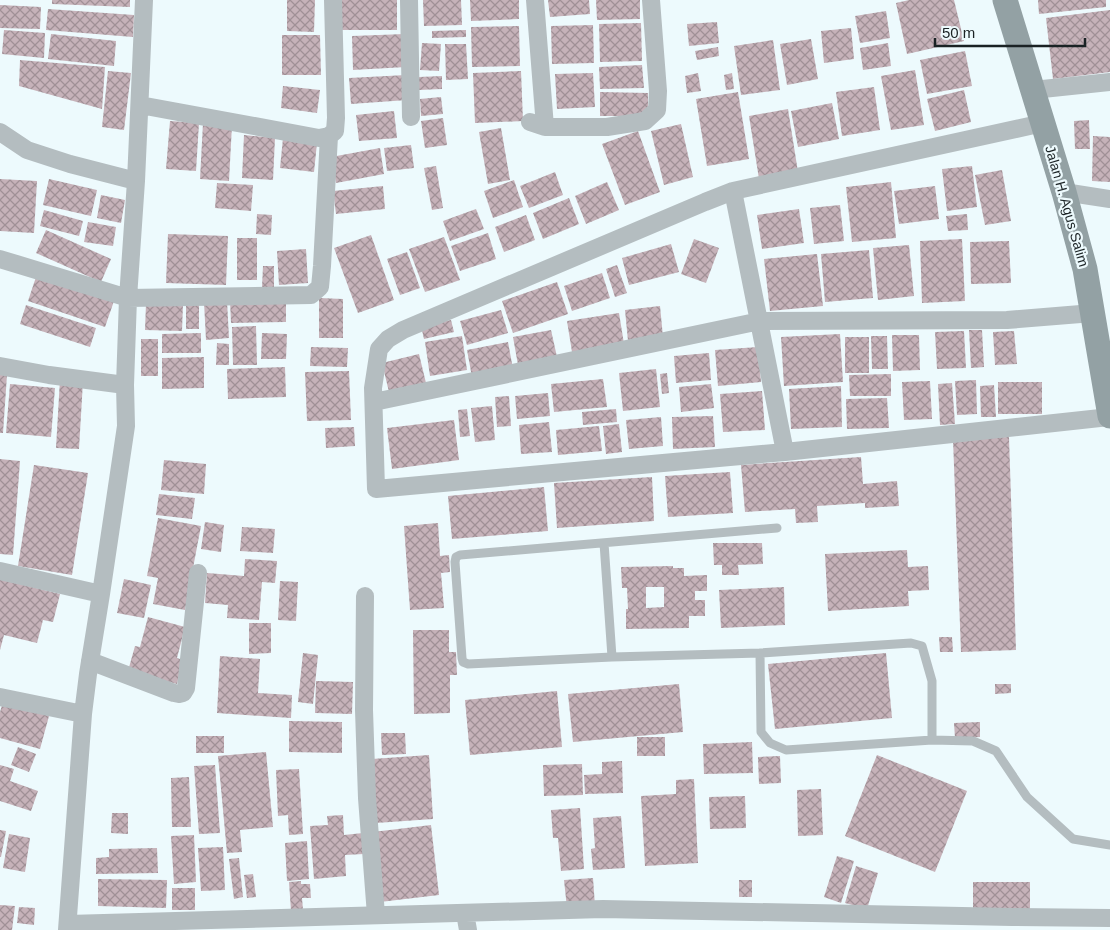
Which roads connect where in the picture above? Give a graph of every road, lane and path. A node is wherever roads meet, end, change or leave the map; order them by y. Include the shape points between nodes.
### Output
1 (144, 0) edge
2 (333, 0) edge
3 (409, 0) edge
4 (535, 0) edge
5 (651, 0) edge
6 (1005, 0) edge
7 (1110, 82) edge
8 (1033, 90) junction
9 (140, 105) junction
10 (411, 117) dead end
11 (1043, 123) junction
12 (0, 132) edge
13 (328, 136) junction
14 (136, 181) junction
15 (733, 191) junction
16 (1064, 192) junction
17 (1110, 199) edge
18 (0, 259) edge
19 (128, 298) junction
20 (1093, 313) junction
21 (760, 321) junction
22 (0, 366) edge
23 (125, 385) junction
24 (374, 402) junction
25 (1110, 416) edge
26 (785, 452) junction
27 (777, 528) dead end
28 (604, 543) junction
29 (0, 571) edge
30 (198, 573) dead end
31 (101, 594) junction
32 (366, 596) dead end
33 (760, 653) junction
34 (612, 657) junction
35 (90, 661) junction
36 (0, 697) edge
37 (83, 714) junction
38 (932, 740) junction
39 (1110, 845) edge
40 (465, 913) junction
41 (376, 915) junction
42 (1110, 918) edge
43 (306, 924) edge
44 (68, 927) edge
45 (468, 930) edge

1 - 9 street
2 - 13 street via 336,118 335,131
3 - 10 street
4 - 5 street via 538,124 607,127 645,121 656,110 658,91
6 - 8 main road, Jalan H. Agus Salim
7 - 8 street
8 - 11 main road, Jalan H. Agus Salim
9 - 13 street via 319,138
9 - 14 street
11 - 15 street
11 - 16 main road, Jalan H. Agus Salim
12 - 14 street via 27,150
13 - 19 street via 320,287 311,295
14 - 19 street
15 - 21 street
15 - 24 street via 403,330 379,349
16 - 17 street
16 - 20 main road, Jalan H. Agus Salim
18 - 19 street
19 - 23 street
20 - 21 street via 1007,320
20 - 25 main road, Jalan H. Agus Salim
21 - 24 street
21 - 26 street
22 - 23 street
23 - 31 street via 126,426
24 - 26 street via 376,490
25 - 26 street
27 - 28 lane
28 - 34 lane
28 - 34 lane via 460,555 454,562 463,662
29 - 31 street
30 - 35 street via 184,693 174,694
31 - 35 street
32 - 41 street via 364,710
33 - 34 lane
33 - 38 lane via 761,732 770,743 786,750
33 - 38 lane via 911,643 922,646 932,681
35 - 37 street
36 - 37 street
37 - 44 street
38 - 39 lane via 973,741 996,751 1027,797 1073,838
40 - 41 street
40 - 42 street via 603,909
40 - 45 street
41 - 43 street
43 - 44 street

